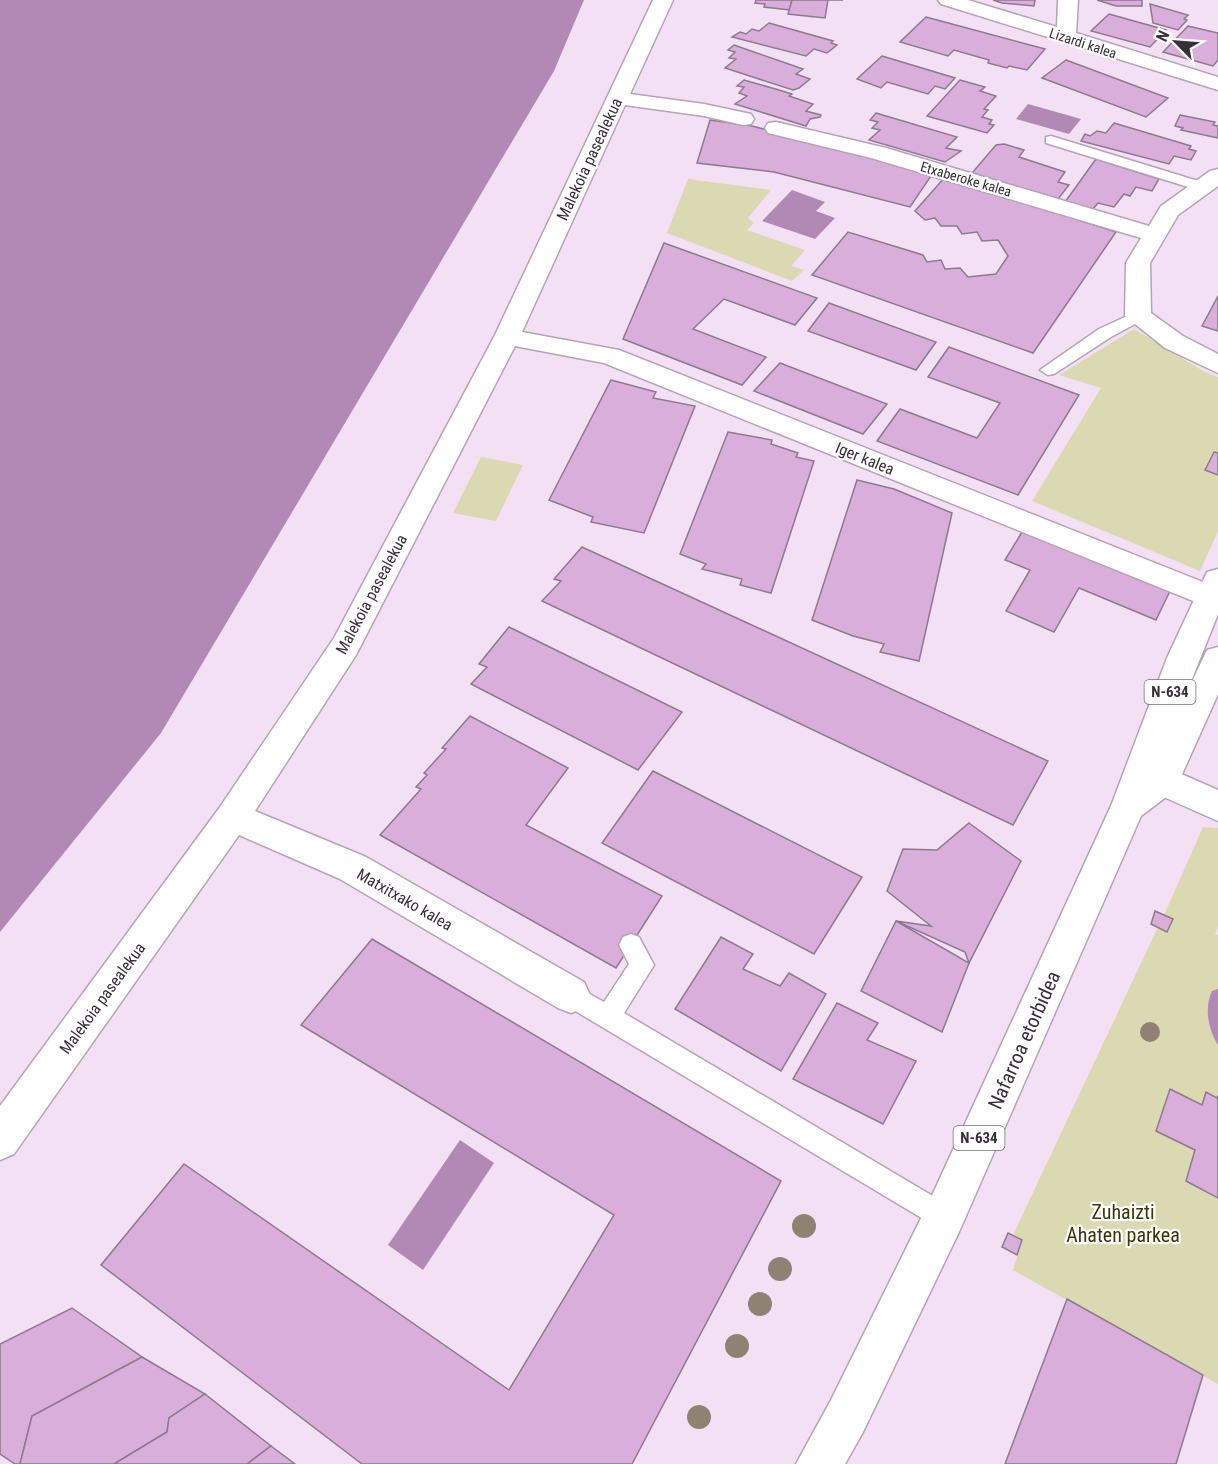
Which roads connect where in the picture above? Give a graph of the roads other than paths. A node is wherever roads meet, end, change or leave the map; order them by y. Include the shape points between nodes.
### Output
1 (663, 0) edge
2 (948, 0) edge
3 (1068, 0) edge
4 (1066, 37) junction
5 (1218, 84) edge
6 (617, 98) junction
7 (742, 119) dead end
8 (776, 128) dead end
9 (1051, 140) dead end
10 (1210, 181) edge
11 (1155, 235) junction
12 (1138, 316) junction
13 (507, 337) junction
14 (1218, 365) edge
15 (1048, 370) dead end
16 (1216, 592) edge
17 (1183, 658) junction
18 (1218, 658) edge
19 (1162, 782) junction
20 (1128, 806) junction
21 (1218, 806) edge
22 (232, 817) junction
23 (631, 945) dead end
24 (571, 994) joint
25 (608, 1017) junction
26 (0, 1140) edge
27 (944, 1217) junction
28 (819, 1464) edge

1 - 6 main road, Malekoia pasealekua
2 - 4 main road, Lizardi kalea
3 - 4 main road
4 - 5 main road, Lizardi kalea
6 - 7 main road
6 - 13 main road, Malekoia pasealekua
8 - 11 main road, Etxaberoke kalea via 878,153
9 - 10 lane
10 - 11 main road via 1169,211
11 - 12 main road via 1138,263
12 - 14 main road via 1174,342
12 - 15 lane
13 - 16 main road, Iger kalea via 609,356
13 - 22 main road, Malekoia pasealekua via 345,646
16 - 17 main road, Nafarroa etorbidea / N-634
17 - 19 main road via 1189,685 1162,758
17 - 20 main road, Nafarroa etorbidea / N-634
18 - 19 main road, N-634
19 - 20 main road
19 - 21 main road
20 - 27 main road, Nafarroa etorbidea / N-634
22 - 24 main road, Matxitxako kalea via 353,868
22 - 26 main road, Malekoia pasealekua
23 - 25 lane via 642,965
24 - 25 lane
25 - 27 lane
27 - 28 main road, Nafarroa etorbidea / N-634 via 847,1416

